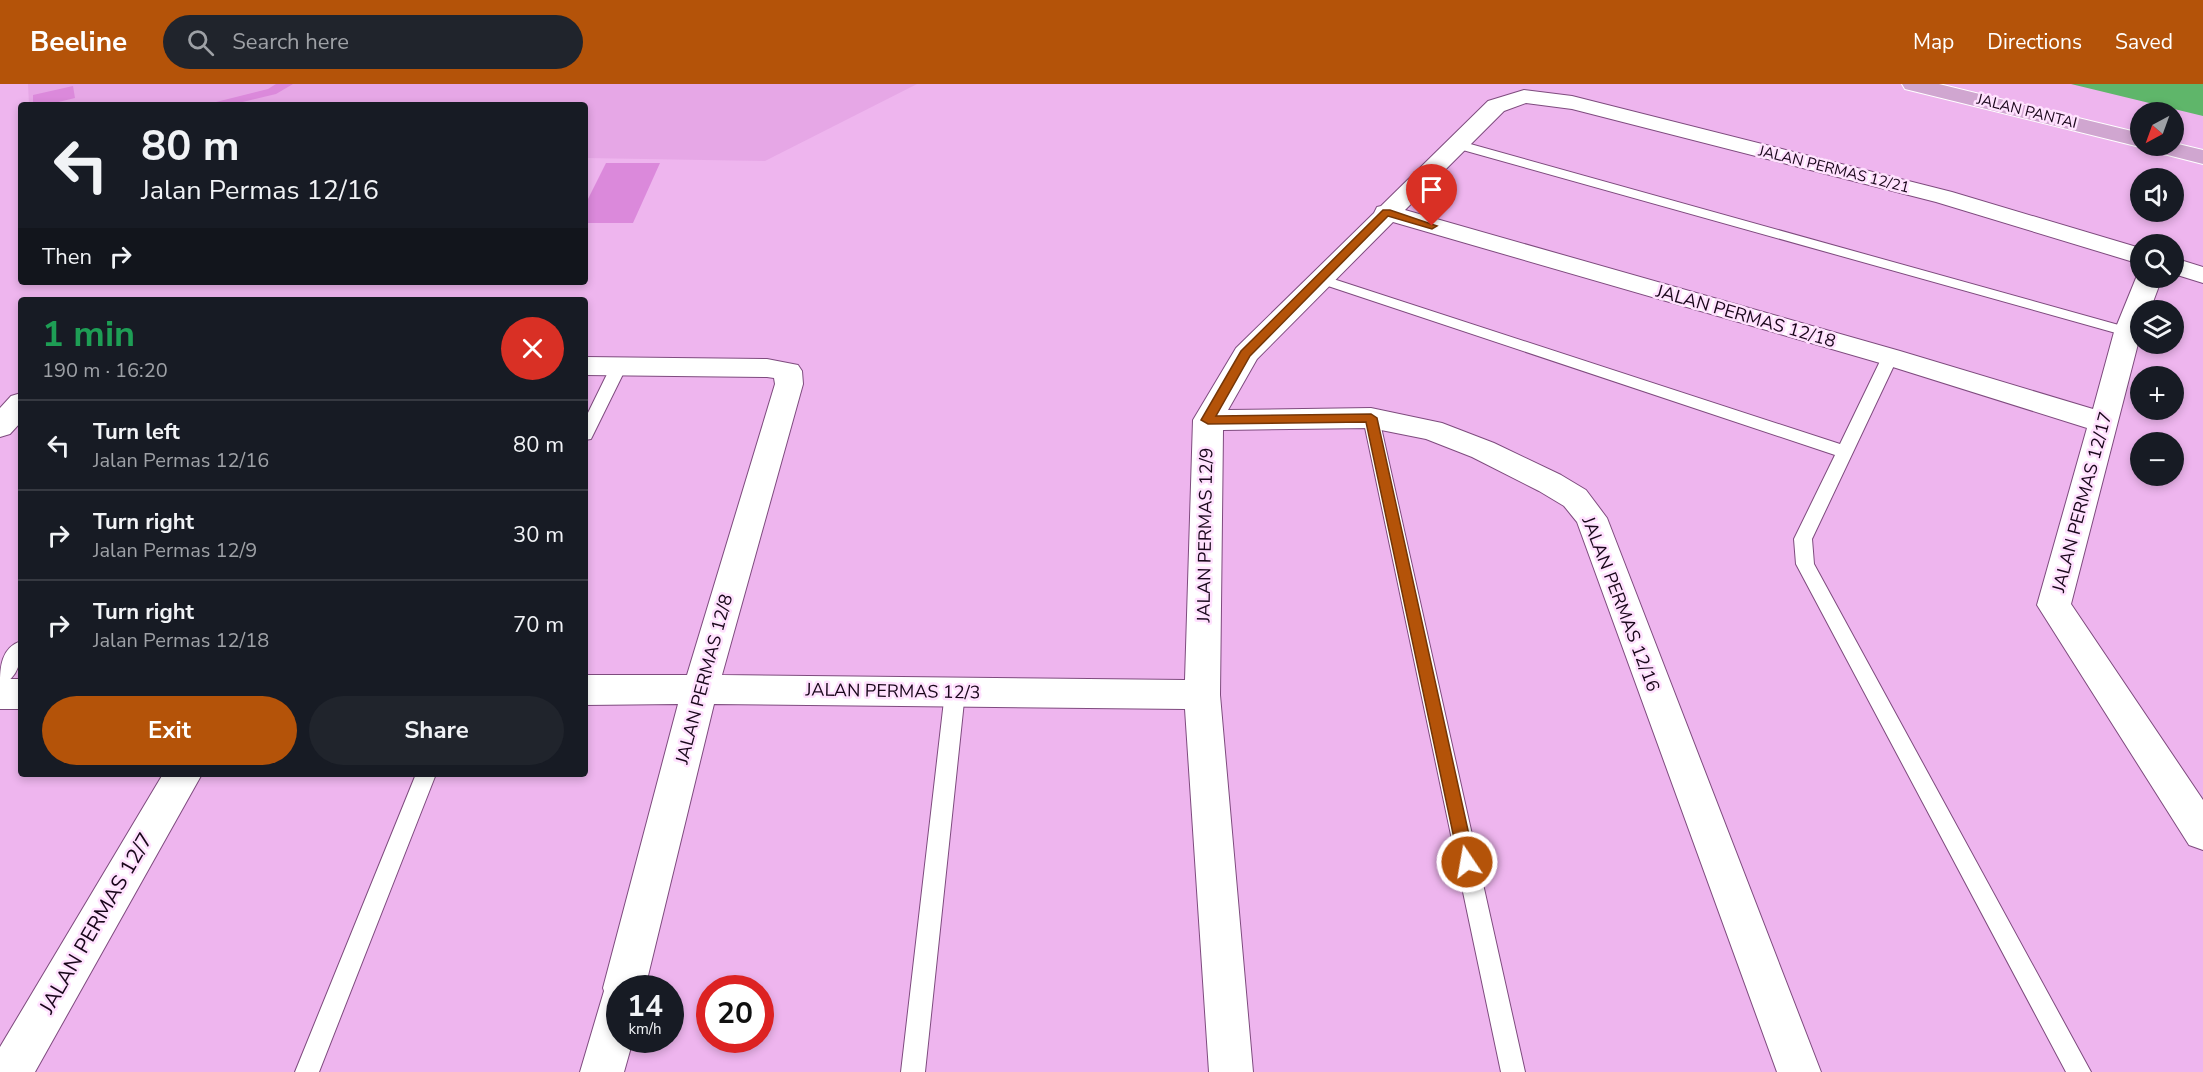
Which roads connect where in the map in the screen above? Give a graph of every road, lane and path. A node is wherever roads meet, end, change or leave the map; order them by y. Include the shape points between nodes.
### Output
1 (1913, 84) edge
2 (1524, 96) joint
3 (2130, 138) edge
4 (1456, 144) junction
5 (2184, 152) edge
6 (2203, 157) edge
7 (1386, 212) junction
8 (2130, 253) edge
9 (2184, 269) edge
10 (2203, 275) edge
11 (1321, 279) junction
12 (2145, 288) edge
13 (2128, 332) junction
14 (1890, 357) junction
15 (588, 366) edge
16 (619, 366) junction
17 (18, 406) edge
18 (1371, 418) junction
19 (1208, 420) junction
20 (2104, 423) junction
21 (0, 427) edge
22 (588, 429) edge
23 (1845, 452) junction
24 (18, 653) edge
25 (0, 677) edge
26 (700, 689) junction
27 (588, 690) edge
28 (955, 692) junction
29 (0, 694) edge
30 (18, 694) edge
31 (1202, 694) junction
32 (181, 777) edge
33 (425, 777) edge
34 (2203, 832) edge
35 (627, 975) edge
36 (607, 1053) edge
37 (10, 1072) edge
38 (307, 1072) edge
39 (602, 1072) edge
40 (913, 1072) edge
41 (1231, 1072) edge
42 (1513, 1072) edge
43 (1799, 1072) edge
44 (2079, 1072) edge

1 - 3 highway, JALAN PANTAI
2 - 4 street, JALAN PERMAS 12/9 via 1496,106
2 - 8 street, JALAN PERMAS 12/21 via 1572,103 1944,197
4 - 7 street, JALAN PERMAS 12/9
4 - 13 lane
5 - 6 highway
7 - 11 street, JALAN PERMAS 12/9
7 - 14 street, JALAN PERMAS 12/18
9 - 10 street
11 - 19 street, JALAN PERMAS 12/9 via 1245,354
11 - 23 lane
12 - 13 street, JALAN PERMAS 12/17
13 - 20 street, JALAN PERMAS 12/17
14 - 20 street, JALAN PERMAS 12/18
14 - 23 lane
15 - 16 street
16 - 22 lane
16 - 26 street, JALAN PERMAS 12/8 via 788,371 789,384
17 - 21 street
18 - 19 street, JALAN PERMAS 12/16
18 - 42 lane
18 - 43 street, JALAN PERMAS 12/16 via 1432,430 1483,450 1575,498 1591,518
19 - 31 street, JALAN PERMAS 12/9
20 - 34 street, JALAN PERMAS 12/17 via 2054,605
23 - 44 lane via 1803,539 1805,564
24 - 25 lane
26 - 27 street, JALAN PERMAS 12/3
26 - 28 street, JALAN PERMAS 12/3
26 - 35 street, JALAN PERMAS 12/8
28 - 31 street, JALAN PERMAS 12/3
28 - 40 lane
29 - 30 street
31 - 41 street, JALAN PERMAS 12/9
32 - 37 street, JALAN PERMAS 12/7
33 - 38 lane
36 - 39 street

